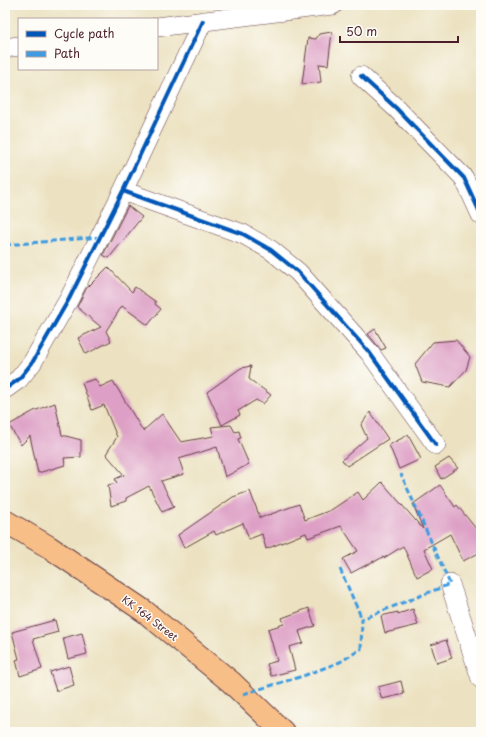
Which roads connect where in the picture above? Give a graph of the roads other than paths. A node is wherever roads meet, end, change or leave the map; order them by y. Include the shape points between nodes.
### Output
1 (333, 5) edge
2 (304, 6) edge
3 (203, 21) junction
4 (158, 27) edge
5 (18, 46) edge
6 (5, 48) edge
7 (361, 76) dead end
8 (123, 191) junction
9 (481, 216) edge
10 (5, 389) edge
11 (436, 445) dead end
12 (5, 521) edge
13 (450, 584) dead end
14 (481, 679) edge
15 (283, 732) edge

1 - 2 street
2 - 3 street
3 - 4 street
3 - 8 street
5 - 6 street
7 - 9 street via 464,178
8 - 10 street via 69,299 32,363 19,379
8 - 11 street via 243,234 271,250 298,272 369,352
12 - 15 main road, KK 164 Street via 49,547 144,611 230,682
13 - 14 street

